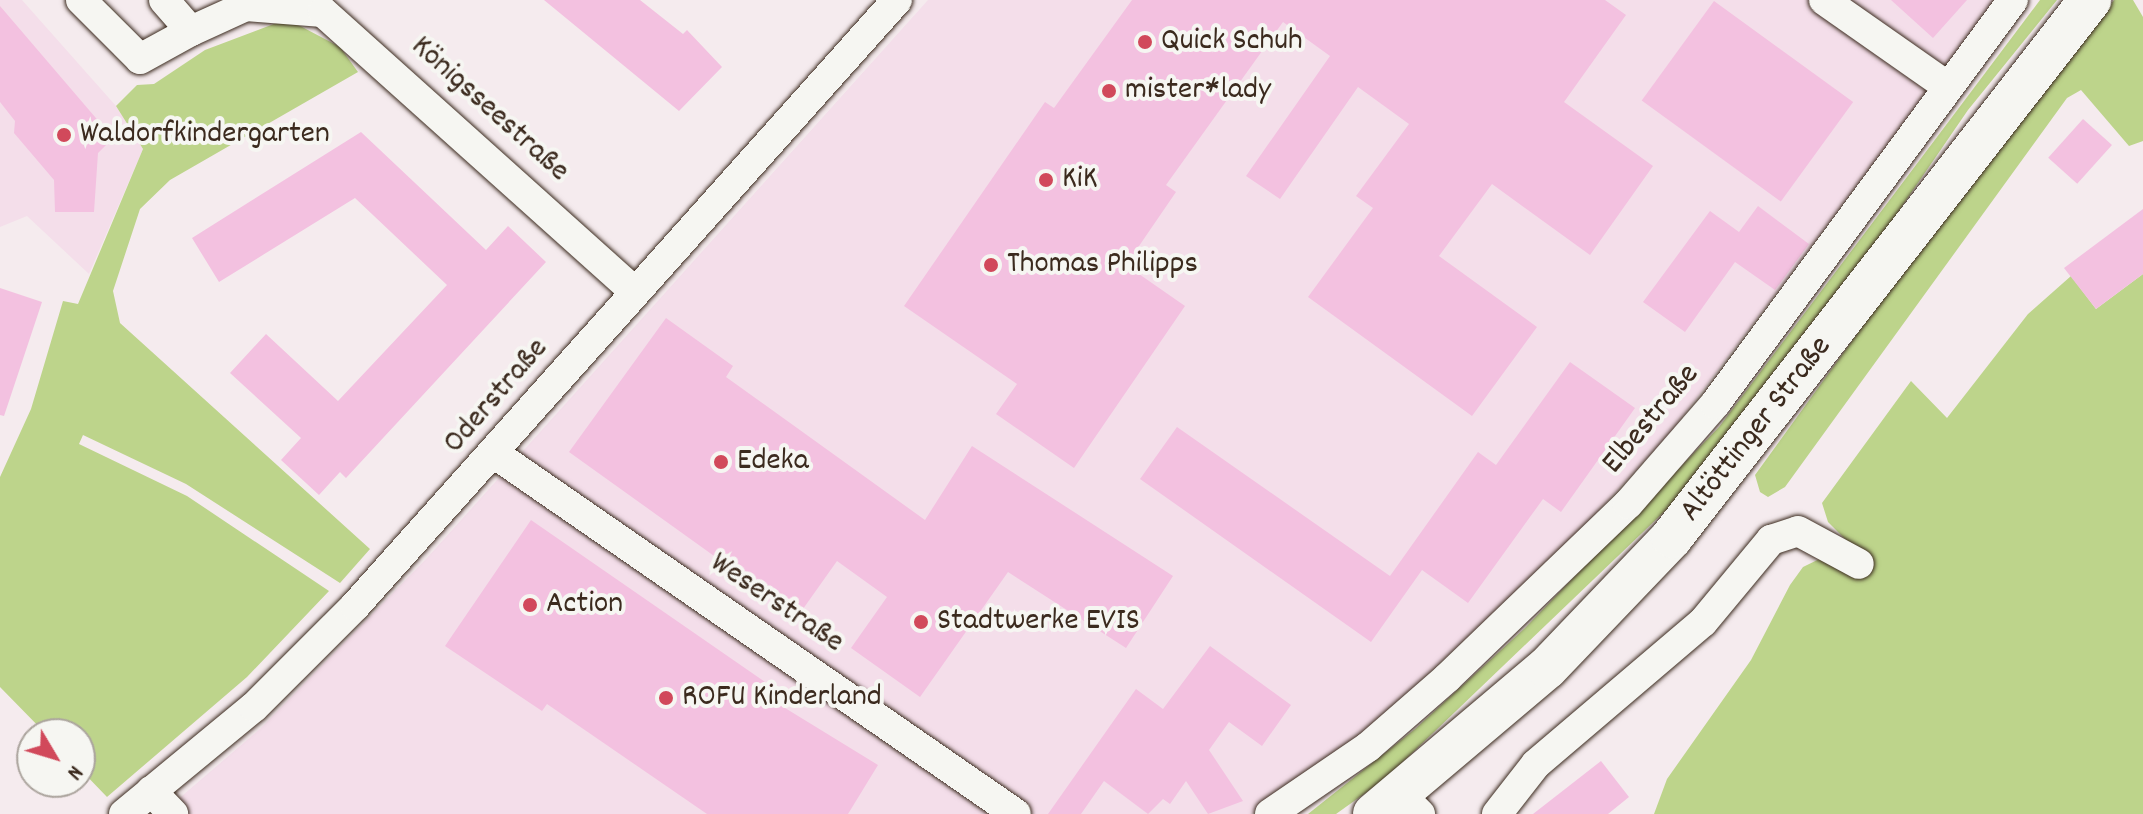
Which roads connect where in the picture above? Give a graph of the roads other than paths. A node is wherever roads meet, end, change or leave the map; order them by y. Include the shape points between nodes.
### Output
1 (81, 0) edge
2 (164, 0) edge
3 (897, 0) edge
4 (1824, 0) edge
5 (2013, 0) edge
6 (2090, 0) edge
7 (191, 31) junction
8 (1944, 84) junction
9 (635, 292) junction
10 (495, 454) junction
11 (1859, 564) dead end
12 (151, 791) junction
13 (1398, 808) edge
14 (124, 814) edge
15 (173, 814) edge
16 (1016, 814) edge
17 (1270, 814) edge
18 (1497, 814) edge

1 - 7 street, Königsseestraße via 140,59
2 - 7 street
3 - 9 street, Oderstraße
4 - 8 street
5 - 8 street, Elbestraße
6 - 13 main road, Altöttinger Straße via 1672,537 1547,668
7 - 9 street, Königsseestraße via 246,6 323,12
8 - 17 street, Elbestraße via 1828,254 1628,504 1368,747
9 - 10 street, Oderstraße
10 - 12 street, Oderstraße via 303,661
10 - 16 street, Weserstraße
11 - 18 street via 1798,531 1771,540 1703,622 1536,764
12 - 14 street, Oderstraße
12 - 15 street

